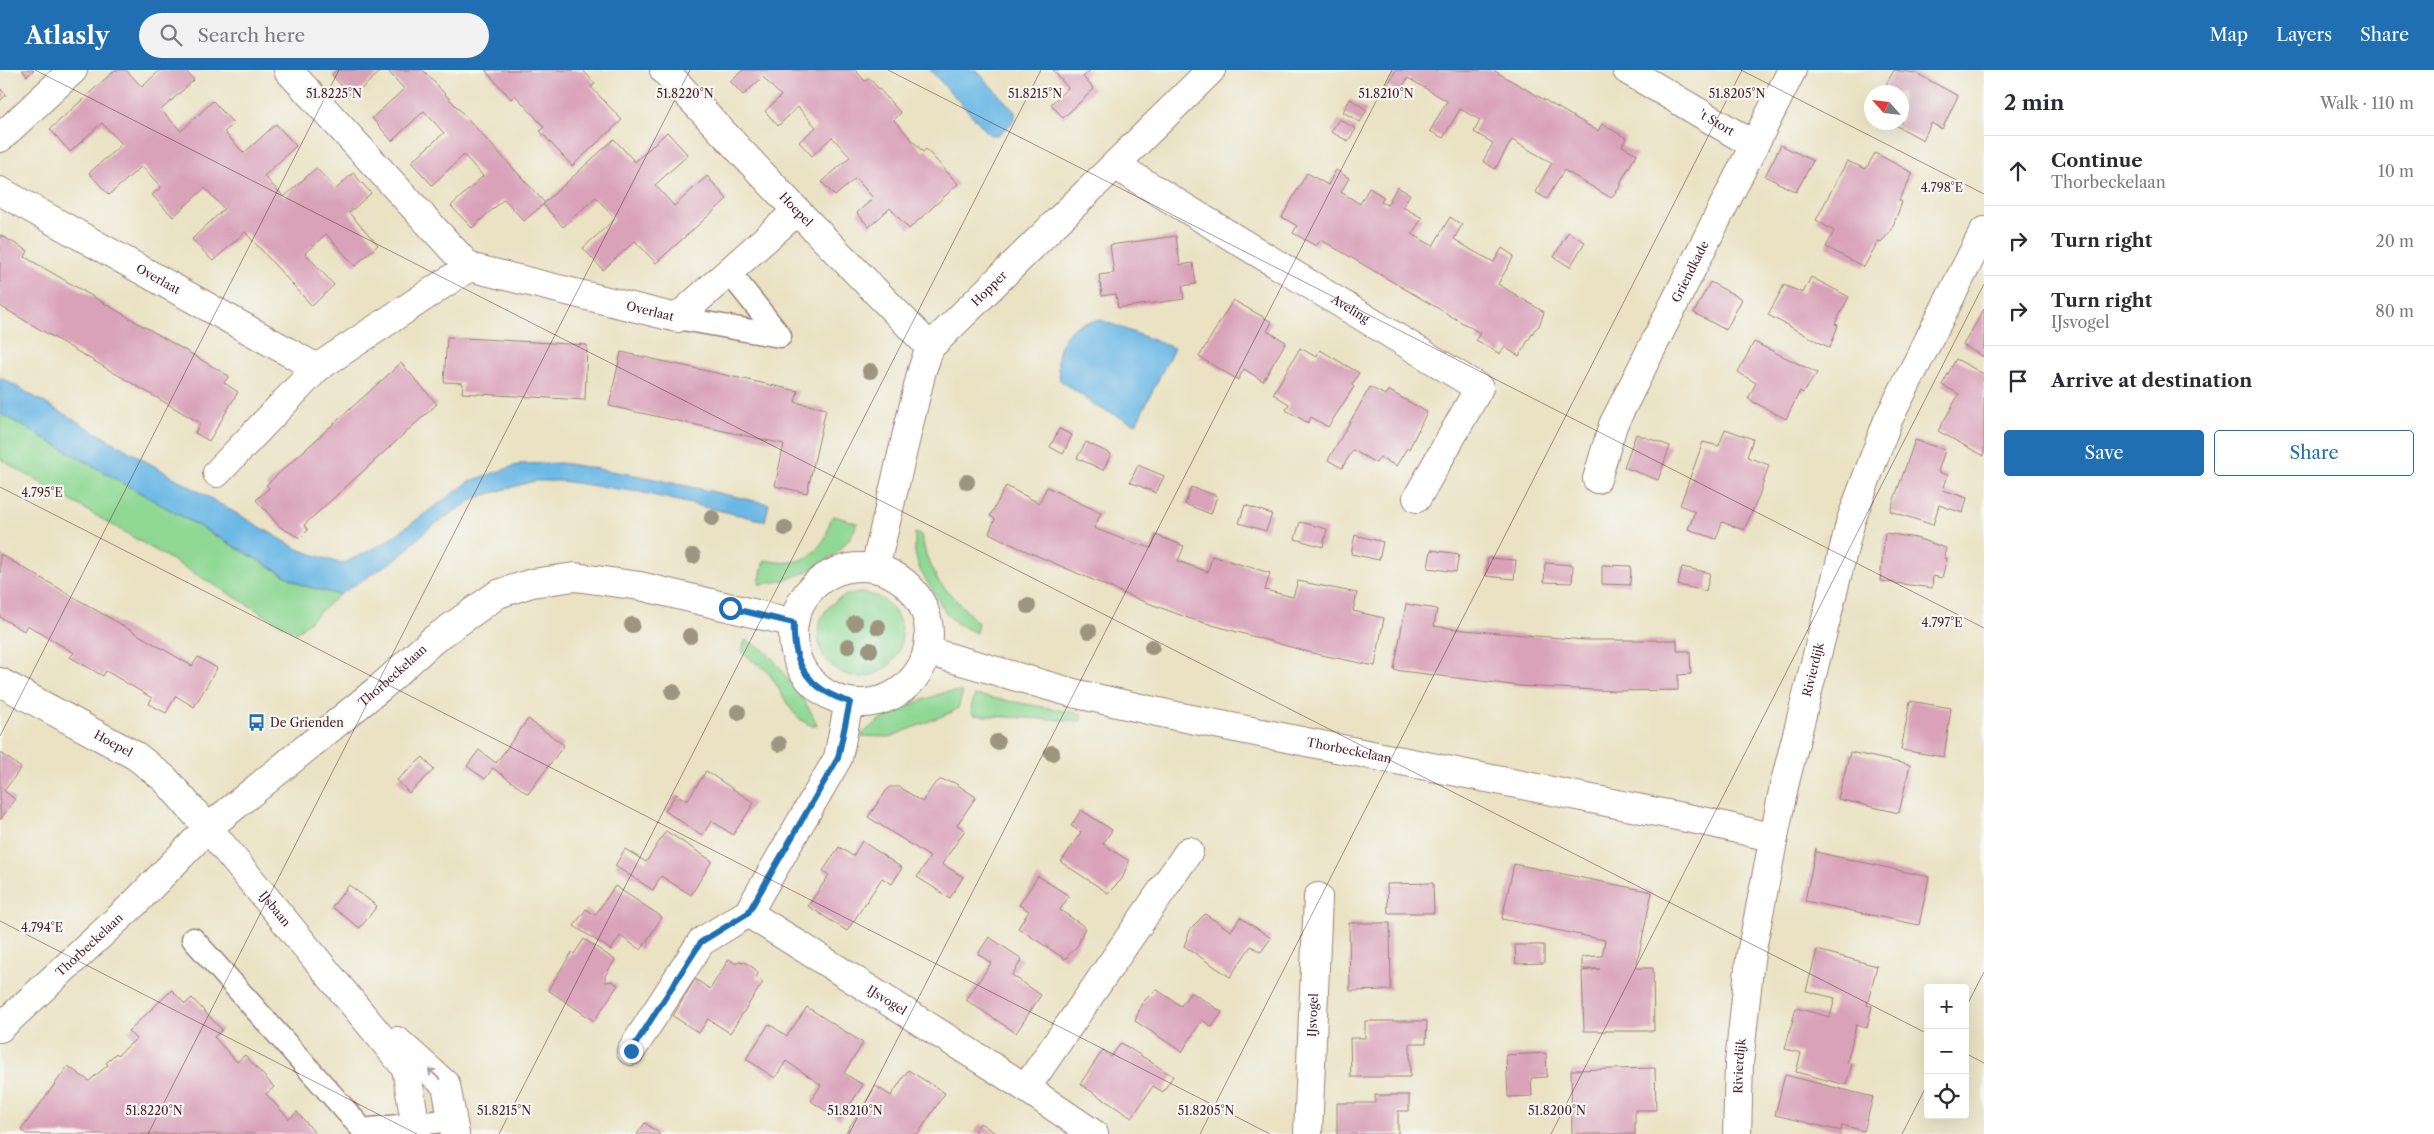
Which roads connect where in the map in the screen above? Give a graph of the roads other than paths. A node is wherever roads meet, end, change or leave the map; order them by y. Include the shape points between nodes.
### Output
1 (73, 70) edge
2 (288, 70) edge
3 (664, 70) edge
4 (1211, 70) edge
5 (1626, 70) edge
6 (1792, 70) edge
7 (0, 138) edge
8 (1754, 145) junction
9 (1116, 164) junction
10 (0, 191) edge
11 (797, 211) junction
12 (1984, 231) edge
13 (469, 267) junction
14 (729, 272) junction
15 (677, 318) junction
16 (930, 347) junction
17 (317, 368) junction
18 (217, 473) dead end
19 (1597, 479) dead end
20 (1417, 498) dead end
21 (875, 568) junction
22 (794, 623) junction
23 (927, 651) junction
24 (0, 682) edge
25 (850, 702) junction
26 (208, 828) junction
27 (1774, 838) junction
28 (1189, 851) dead end
29 (1318, 898) dead end
30 (748, 913) junction
31 (193, 939) dead end
32 (342, 991) junction
33 (0, 1028) edge
34 (631, 1051) dead end
35 (1026, 1088) junction
36 (453, 1127) edge
37 (416, 1129) edge
38 (1094, 1134) edge
39 (1308, 1134) edge
40 (1737, 1134) edge

1 - 7 street
2 - 13 street
3 - 11 street, Hoepel
4 - 9 street, Hopper
5 - 8 street, 't Stort
6 - 8 street, Griendkade
8 - 19 street, Griendkade via 1613,426
9 - 16 street, Hopper
9 - 20 street, Aveling via 1479,388
10 - 17 street, Overlaat
11 - 14 street, Overlaat
11 - 16 street, Hoepel
12 - 27 street, Rivierdijk via 1888,420 1851,520 1784,786
13 - 15 street, Overlaat
13 - 17 street
14 - 15 street, Overlaat
14 - 15 lane via 780,336
16 - 21 street, Hopper
17 - 18 street
21 - 22 street via 847,568 823,579 804,598
21 - 23 street via 907,584 919,598 927,615
22 - 25 street via 796,653 806,674 822,690
22 - 26 street, Thorbeckelaan via 640,586 576,578 532,583 498,594 433,640
23 - 25 street via 916,674 898,692 866,703
23 - 27 street, Thorbeckelaan via 1073,693 1158,712 1689,820 1712,822
24 - 26 street, Hoepel via 136,756 165,779
25 - 30 street via 838,758
26 - 32 street, IJsbaan
26 - 33 street, Thorbeckelaan via 135,903
27 - 40 street, Rivierdijk via 1750,959 1739,1064
28 - 35 street
29 - 39 street, IJsvogel
30 - 34 street via 701,942
30 - 35 street, IJsvogel
31 - 37 lane via 363,1130
36 -> 32 street, IJsbaan via 446,1085
32 - 37 street, IJsbaan via 406,1068
35 - 38 street, IJsvogel
36 - 37 lane

